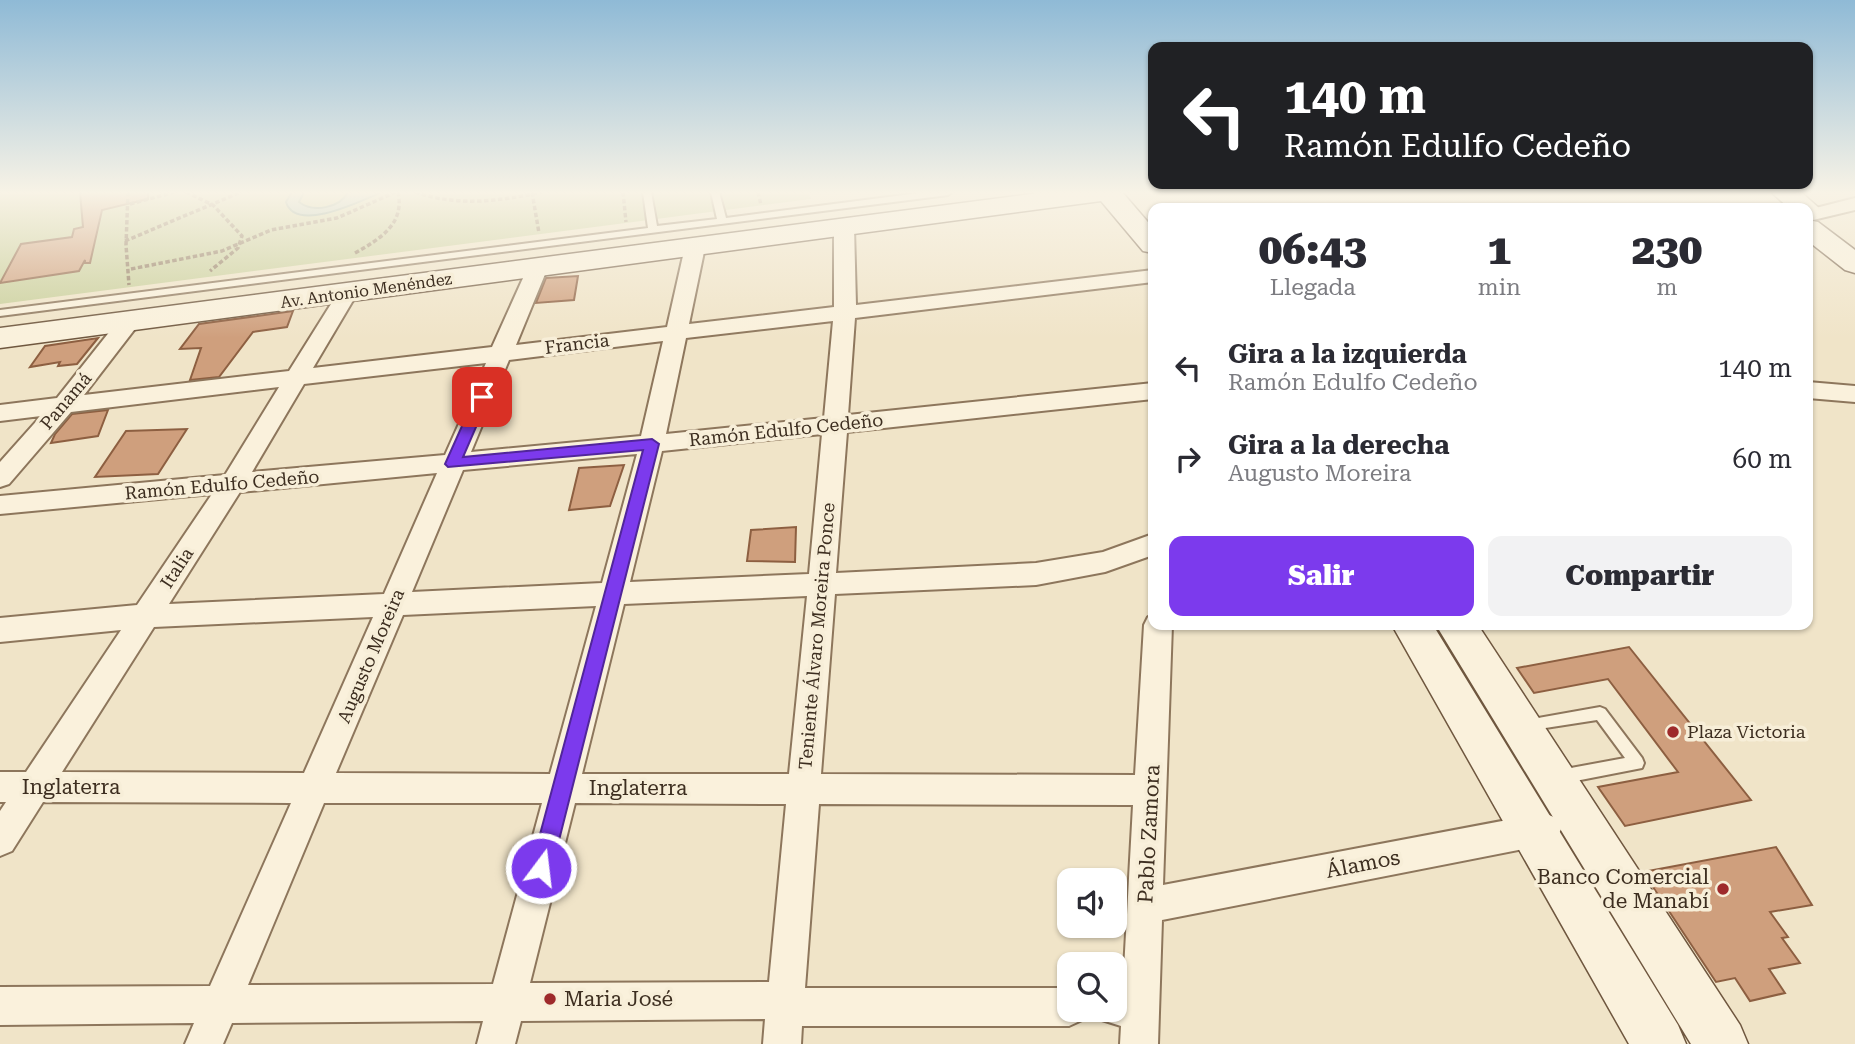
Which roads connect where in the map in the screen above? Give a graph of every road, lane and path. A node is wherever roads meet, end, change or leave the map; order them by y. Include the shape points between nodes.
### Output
1 (125, 241) edge
2 (245, 241) edge
3 (375, 241) edge
4 (569, 241) edge
5 (742, 241) edge
6 (844, 241) edge
7 (1833, 241) edge
8 (240, 243) junction
9 (695, 247) junction
10 (343, 258) dead end
11 (1855, 264) edge
12 (538, 267) junction
13 (131, 269) junction
14 (203, 276) dead end
15 (1148, 277) edge
16 (129, 285) dead end
17 (348, 292) junction
18 (845, 312) junction
19 (0, 313) edge
20 (130, 321) junction
21 (677, 332) junction
22 (0, 338) edge
23 (501, 353) junction
24 (295, 377) junction
25 (1813, 390) edge
26 (1148, 392) edge
27 (1855, 394) edge
28 (64, 405) junction
29 (0, 412) edge
30 (836, 425) junction
31 (652, 444) junction
32 (453, 464) junction
33 (0, 478) edge
34 (232, 484) junction
35 (0, 505) edge
36 (1148, 546) edge
37 (821, 584) junction
38 (611, 594) junction
39 (393, 604) junction
40 (147, 616) junction
41 (0, 630) edge
42 (1158, 630) edge
43 (1415, 630) edge
44 (1459, 630) edge
45 (1519, 727) junction
46 (1552, 778) junction
47 (0, 787) edge
48 (34, 787) junction
49 (314, 787) junction
50 (562, 788) junction
51 (804, 788) junction
52 (1151, 790) junction
53 (1580, 822) junction
54 (1532, 831) junction
55 (0, 840) edge
56 (1146, 906) junction
57 (507, 1002) junction
58 (786, 1003) junction
59 (221, 1004) junction
60 (0, 1006) edge
61 (1057, 1007) edge
62 (1128, 1007) edge
63 (204, 1044) edge
64 (496, 1044) edge
65 (782, 1044) edge
66 (1139, 1044) edge
67 (1659, 1044) edge
68 (1721, 1044) edge

1 - 13 path
2 - 8 path
3 - 10 path
4 - 19 lane, Av. Antonio Menéndez
5 - 9 street, Av. Antonio Menéndez
6 - 18 street, Teniente Álvaro Moreira Ponce
7 - 11 street
8 - 13 path via 222,251
8 - 14 path
9 - 12 street, Av. Antonio Menéndez
9 - 21 street
12 - 17 street, Av. Antonio Menéndez
12 - 23 street, Augusto Moreira
13 - 16 path
15 - 18 street, Francia
17 - 20 street, Av. Antonio Menéndez
17 - 24 street, Italia
18 - 21 street, Francia
18 - 30 street, Teniente Álvaro Moreira Ponce
20 - 22 street, Av. Antonio Menéndez
20 - 28 street, Panamá
21 - 23 street, Francia
21 - 31 street
23 - 24 street, Francia
23 - 32 street, Augusto Moreira
24 - 28 street, Francia
24 - 34 street, Italia
25 - 27 street
26 - 30 street, Ramón Edulfo Cedeño
28 - 29 street, Francia
28 - 33 street, Panamá
30 - 31 street, Ramón Edulfo Cedeño
30 - 37 street, Teniente Álvaro Moreira Ponce
31 - 32 street, Ramón Edulfo Cedeño
31 - 38 street
32 - 34 street, Ramón Edulfo Cedeño
32 - 39 street, Augusto Moreira
34 - 35 street, Ramón Edulfo Cedeño
34 - 40 street, Italia
36 - 37 street via 1064,571
37 - 38 street
37 - 51 street, Teniente Álvaro Moreira Ponce
38 - 39 street
38 - 50 street
39 - 40 street
39 - 49 street, Augusto Moreira
40 - 41 street
40 - 48 street, Italia
42 - 52 street, Pablo Zamora
43 - 54 street
44 - 45 street
45 - 46 street
45 - 46 lane via 1600,713 1637,763
46 - 53 street
47 - 48 street, Inglaterra
48 - 49 street, Inglaterra
48 - 55 street, Italia
49 - 50 street, Inglaterra
49 - 59 street, Augusto Moreira
50 - 51 street, Inglaterra
50 - 57 street
51 - 52 street, Inglaterra
51 - 58 street, Teniente Álvaro Moreira Ponce
52 - 56 street, Pablo Zamora
53 - 54 street, Álamos
53 - 68 street
54 - 56 street, Álamos
54 - 67 street
56 - 62 street, Pablo Zamora
57 - 58 street
57 - 59 street
57 - 64 street
58 - 61 street
58 - 65 street, Teniente Álvaro Moreira Ponce
59 - 60 street
59 - 63 street, Augusto Moreira
62 - 66 street, Pablo Zamora

